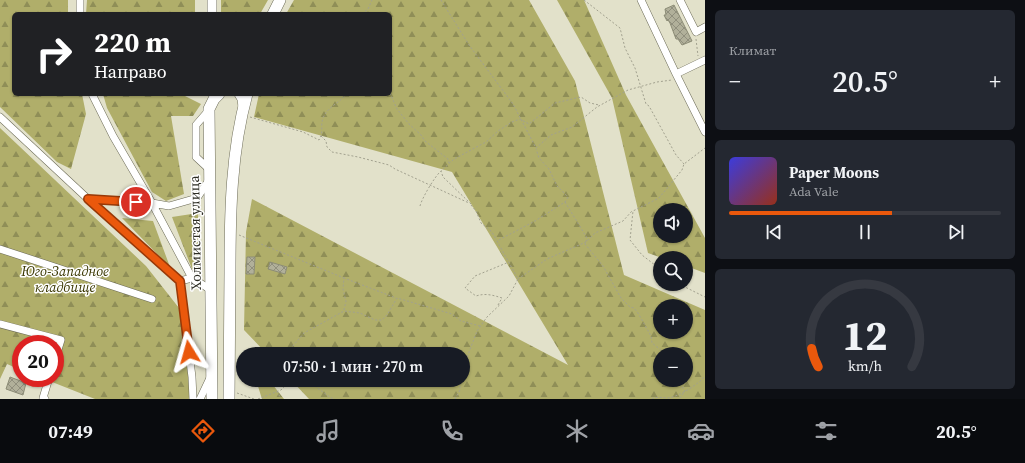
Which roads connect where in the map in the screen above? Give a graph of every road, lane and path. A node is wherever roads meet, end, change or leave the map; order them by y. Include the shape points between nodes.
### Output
1 (80, 0) edge
2 (212, 0) edge
3 (280, 0) edge
4 (372, 0) edge
5 (441, 0) edge
6 (584, 0) edge
7 (640, 0) edge
8 (680, 0) edge
9 (80, 12) edge
10 (212, 12) edge
11 (274, 12) edge
12 (364, 12) edge
13 (705, 27) edge
14 (696, 32) junction
15 (702, 61) edge
16 (677, 76) junction
17 (640, 87) junction
18 (93, 96) edge
19 (210, 96) edge
20 (216, 96) edge
21 (240, 96) edge
22 (247, 96) edge
23 (345, 96) edge
24 (391, 96) edge
25 (600, 105) junction
26 (209, 109) junction
27 (243, 111) junction
28 (0, 117) edge
29 (520, 119) junction
30 (705, 132) edge
31 (321, 136) junction
32 (536, 148) junction
33 (705, 148) edge
34 (449, 164) junction
35 (684, 164) junction
36 (441, 171) junction
37 (210, 174) junction
38 (431, 185) junction
39 (88, 199) junction
40 (565, 202) junction
41 (152, 203) junction
42 (471, 204) junction
43 (420, 206) dead end
44 (633, 211) junction
45 (230, 232) junction
46 (497, 241) junction
47 (586, 242) junction
48 (0, 249) edge
49 (509, 262) junction
50 (653, 264) edge
51 (192, 278) junction
52 (344, 278) junction
53 (518, 279) junction
54 (180, 281) junction
55 (211, 290) junction
56 (693, 291) edge
57 (705, 297) edge
58 (397, 298) junction
59 (152, 299) dead end
60 (497, 307) junction
61 (344, 311) junction
62 (0, 324) edge
63 (480, 326) junction
64 (42, 335) edge
65 (292, 347) edge
66 (657, 347) edge
67 (470, 350) edge
68 (212, 374) junction
69 (705, 376) edge
70 (212, 386) junction
71 (46, 387) edge
72 (284, 387) edge
73 (316, 387) edge
74 (460, 387) edge
75 (682, 387) edge
76 (229, 391) edge
77 (277, 391) junction
78 (685, 391) junction
79 (45, 399) edge
80 (193, 399) edge
81 (200, 399) edge
82 (212, 399) edge
83 (254, 399) edge
84 (258, 399) edge
85 (281, 399) edge
86 (335, 399) edge
87 (455, 399) edge
88 (652, 399) edge
89 (679, 399) edge

1 - 9 lane
2 - 10 main road
3 - 11 highway
4 - 12 path
5 - 29 path via 469,45 513,104
6 - 17 path via 620,28
7 - 16 lane
8 - 14 lane
13 - 14 lane
14 - 15 path via 695,38
15 - 16 lane
16 - 17 path
16 - 30 lane
17 - 25 path via 628,90
17 - 35 path via 646,104
18 - 41 lane via 112,136
19 - 26 main road
20 - 26 highway
21 - 27 main road
22 - 27 highway
23 - 31 path via 330,108 324,118
24 - 34 path via 396,109 425,141 448,159
25 - 29 path via 590,103 581,97 573,98 555,102 529,124
25 - 32 path via 572,127 551,135
26 - 37 highway, Холмистая улица
27 - 31 path via 304,132 319,140
27 - 45 highway via 232,178
28 - 39 lane
29 - 32 path
29 - 34 path
31 - 38 path via 332,152 389,165
32 - 40 path via 539,158 550,169 557,186 568,197
33 - 35 path
34 - 36 path
35 - 44 path via 659,198
36 - 38 path
36 - 42 path via 443,177
37 - 41 lane via 197,198 169,206
37 - 55 highway, Холмистая улица
38 - 42 path
38 - 43 path
39 - 41 lane
39 - 54 lane
40 - 46 path
40 - 47 path via 587,238
41 - 51 lane
42 - 46 path via 481,224 491,231
44 - 47 path via 623,221 595,233
44 - 50 path via 630,240
45 - 52 path
45 - 76 highway
46 - 49 path
47 - 53 path via 547,259
47 - 66 path via 621,298 638,313 651,336 652,343
48 - 59 lane
49 - 53 path
49 - 60 path via 475,276 465,288 476,296 489,294 502,298
51 - 54 lane
51 - 55 lane
52 - 58 path
52 - 61 path
53 - 60 path via 509,296
54 - 80 lane
55 - 68 highway, Холмистая улица
56 - 57 path
58 - 61 path via 382,320
58 - 63 path via 452,314 461,321
60 - 63 path
61 - 65 path via 304,333
62 - 64 lane
63 - 67 path
68 - 70 highway, Холмистая улица
68 - 81 lane
69 - 78 path via 697,385
70 - 76 highway
70 - 82 highway, Холмистая улица
71 - 79 lane via 43,398
72 - 77 path
73 - 86 path
74 - 87 path
75 - 78 path
76 - 83 path
77 - 84 path
77 - 85 path
78 - 88 path via 669,398
78 - 89 path

